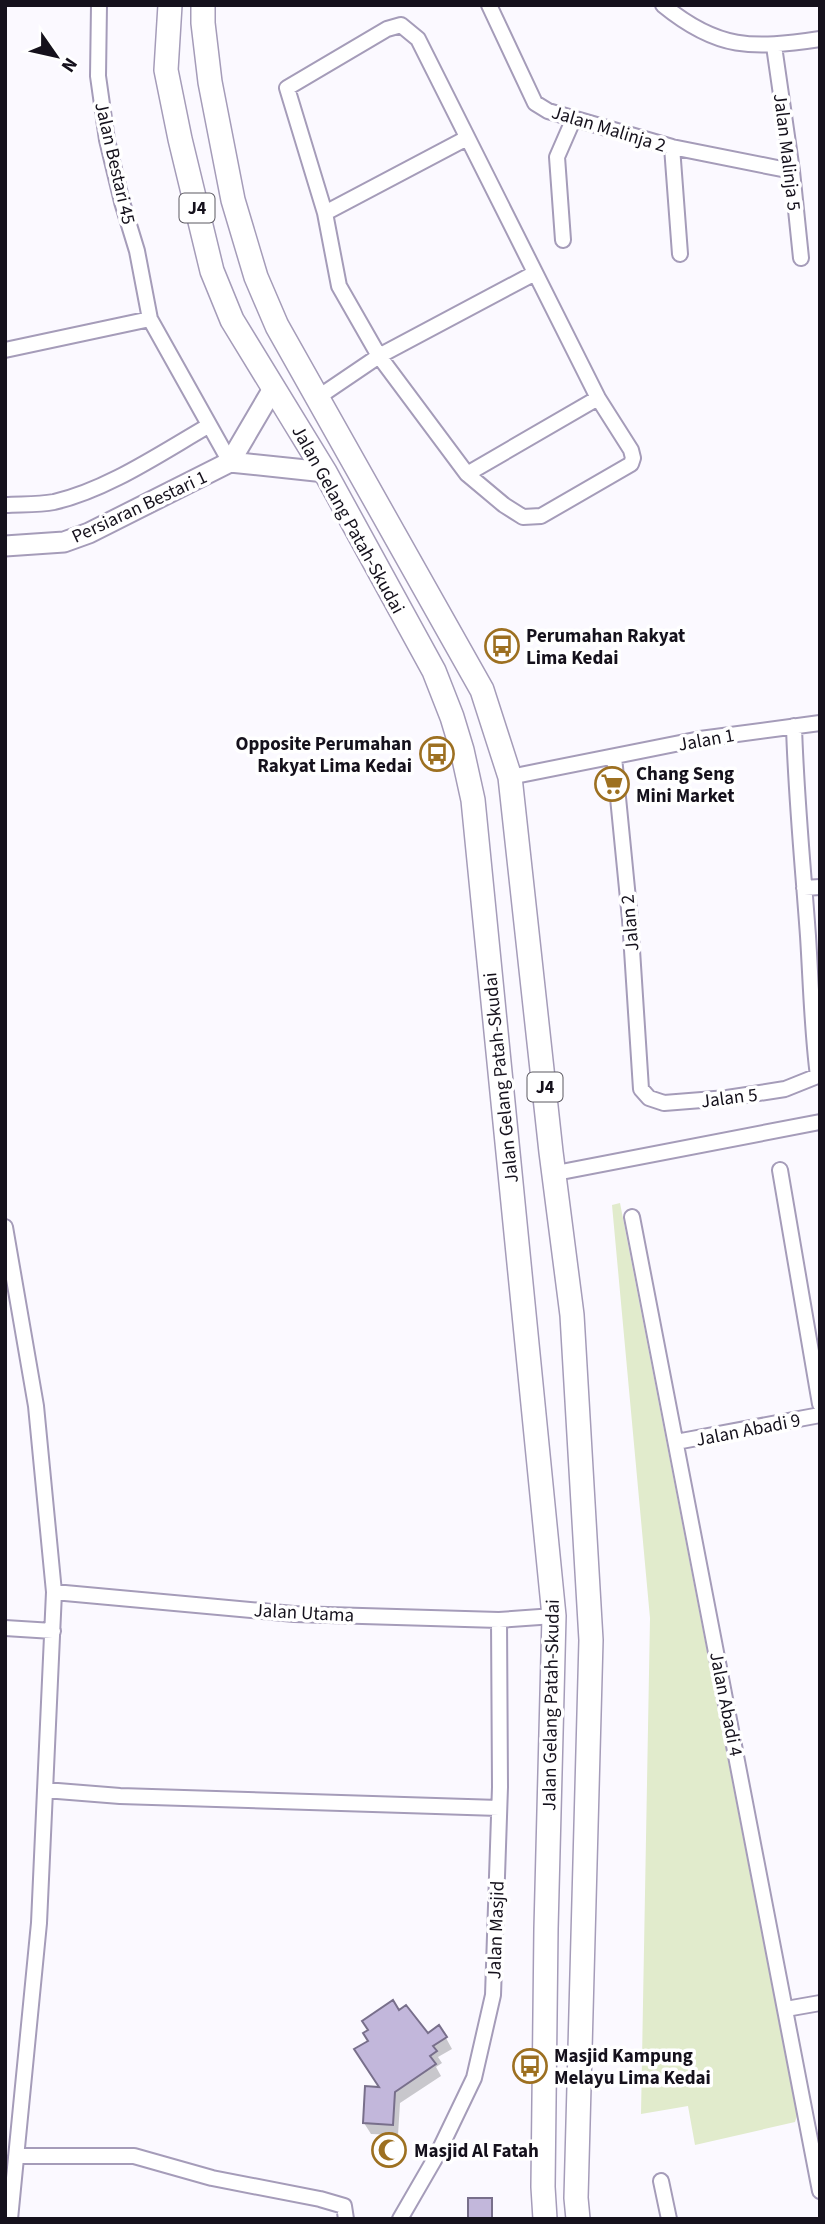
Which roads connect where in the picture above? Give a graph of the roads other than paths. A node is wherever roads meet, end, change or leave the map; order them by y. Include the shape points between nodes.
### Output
1 (99, 5) edge
2 (170, 5) edge
3 (489, 5) edge
4 (663, 5) edge
5 (205, 11) edge
6 (820, 40) edge
7 (774, 46) junction
8 (574, 118) junction
9 (467, 138) junction
10 (672, 147) junction
11 (792, 172) junction
12 (325, 213) junction
13 (563, 240) dead end
14 (680, 254) dead end
15 (801, 258) dead end
16 (535, 274) junction
17 (150, 319) junction
18 (5, 350) edge
19 (379, 356) junction
20 (274, 387) junction
21 (317, 398) junction
22 (598, 398) junction
23 (208, 426) junction
24 (230, 462) junction
25 (325, 472) junction
26 (467, 474) junction
27 (5, 505) edge
28 (5, 546) edge
29 (820, 723) edge
30 (794, 726) junction
31 (614, 757) junction
32 (510, 777) junction
33 (820, 887) edge
34 (804, 888) junction
35 (819, 1076) edge
36 (641, 1089) joint
37 (820, 1122) edge
38 (780, 1170) dead end
39 (555, 1173) junction
40 (632, 1217) dead end
41 (5, 1227) edge
42 (820, 1404) edge
43 (820, 1415) edge
44 (676, 1442) junction
45 (54, 1592) junction
46 (554, 1616) junction
47 (499, 1620) junction
48 (5, 1628) edge
49 (53, 1631) junction
50 (46, 1790) junction
51 (499, 1808) junction
52 (820, 2003) edge
53 (786, 2009) junction
54 (16, 2156) junction
55 (661, 2181) dead end
56 (820, 2191) edge
57 (10, 2219) edge
58 (346, 2219) edge
59 (400, 2219) edge
60 (545, 2219) edge
61 (578, 2219) edge
62 (669, 2219) edge

1 - 17 street, Jalan Bestari 45 via 98,76 107,141
2 - 20 main road, Jalan Gelang Patah-Skudai / J4 via 166,71 212,271 232,320
3 - 8 street, Jalan Malinja 2 via 535,103
4 - 7 street via 711,37
5 - 21 main road, Jalan Gelang Patah-Skudai / J4 via 210,82 236,213 277,326
6 - 7 street
7 - 11 street, Jalan Malinja 5
8 - 10 street, Jalan Malinja 2
8 - 13 street via 557,157
9 - 12 street
9 - 12 street via 418,39 401,25 387,29 287,88
9 - 16 street
10 - 11 street, Jalan Malinja 2
10 - 14 street
11 - 15 street, Jalan Malinja 5
12 - 19 street via 339,286
16 - 19 street
16 - 22 street
17 - 18 street
17 - 23 street, Jalan Bestari 45
19 - 21 street
19 - 26 street
20 - 24 street, Persiaran Bestari 1
20 - 25 main road, Jalan Gelang Patah-Skudai / J4
21 - 32 main road, Jalan Gelang Patah-Skudai / J4 via 482,691
22 - 26 street
22 - 26 street via 631,450 631,464 541,516 523,517
23 - 24 street, Jalan Bestari 45
23 - 27 street via 81,494 52,502
24 - 25 street, Persiaran Bestari 1
24 - 28 street, Persiaran Bestari 1 via 89,533 64,542
25 - 46 main road, Jalan Gelang Patah-Skudai / J4 via 434,671 462,750 473,800
29 - 30 street, Jalan 1
30 - 31 street, Jalan 1
30 - 34 street
31 - 32 street, Jalan 1
31 - 36 street, Jalan 2
32 - 39 main road, Jalan Gelang Patah-Skudai / J4
33 - 34 street
34 - 35 street
35 - 36 street, Jalan 5 via 785,1089 664,1103 649,1098
37 - 39 street
38 - 42 street
39 - 61 main road, Jalan Gelang Patah-Skudai / J4 via 572,1315 591,1640
40 - 44 street, Jalan Abadi 4
41 - 45 street via 36,1406
43 - 44 street, Jalan Abadi 9
44 - 53 street, Jalan Abadi 4
45 - 47 street, Jalan Utama via 294,1614
45 - 49 street
46 - 47 street, Jalan Utama
46 - 60 main road, Jalan Gelang Patah-Skudai / J4
47 - 51 street, Jalan Masjid
48 - 49 street
49 - 50 street
50 - 51 street
50 - 54 street via 39,1923
51 - 59 street, Jalan Masjid via 493,1995 474,2078
52 - 53 street
53 - 56 street, Jalan Abadi 4
54 - 57 street
54 - 58 street via 134,2156 344,2206
55 - 62 street

